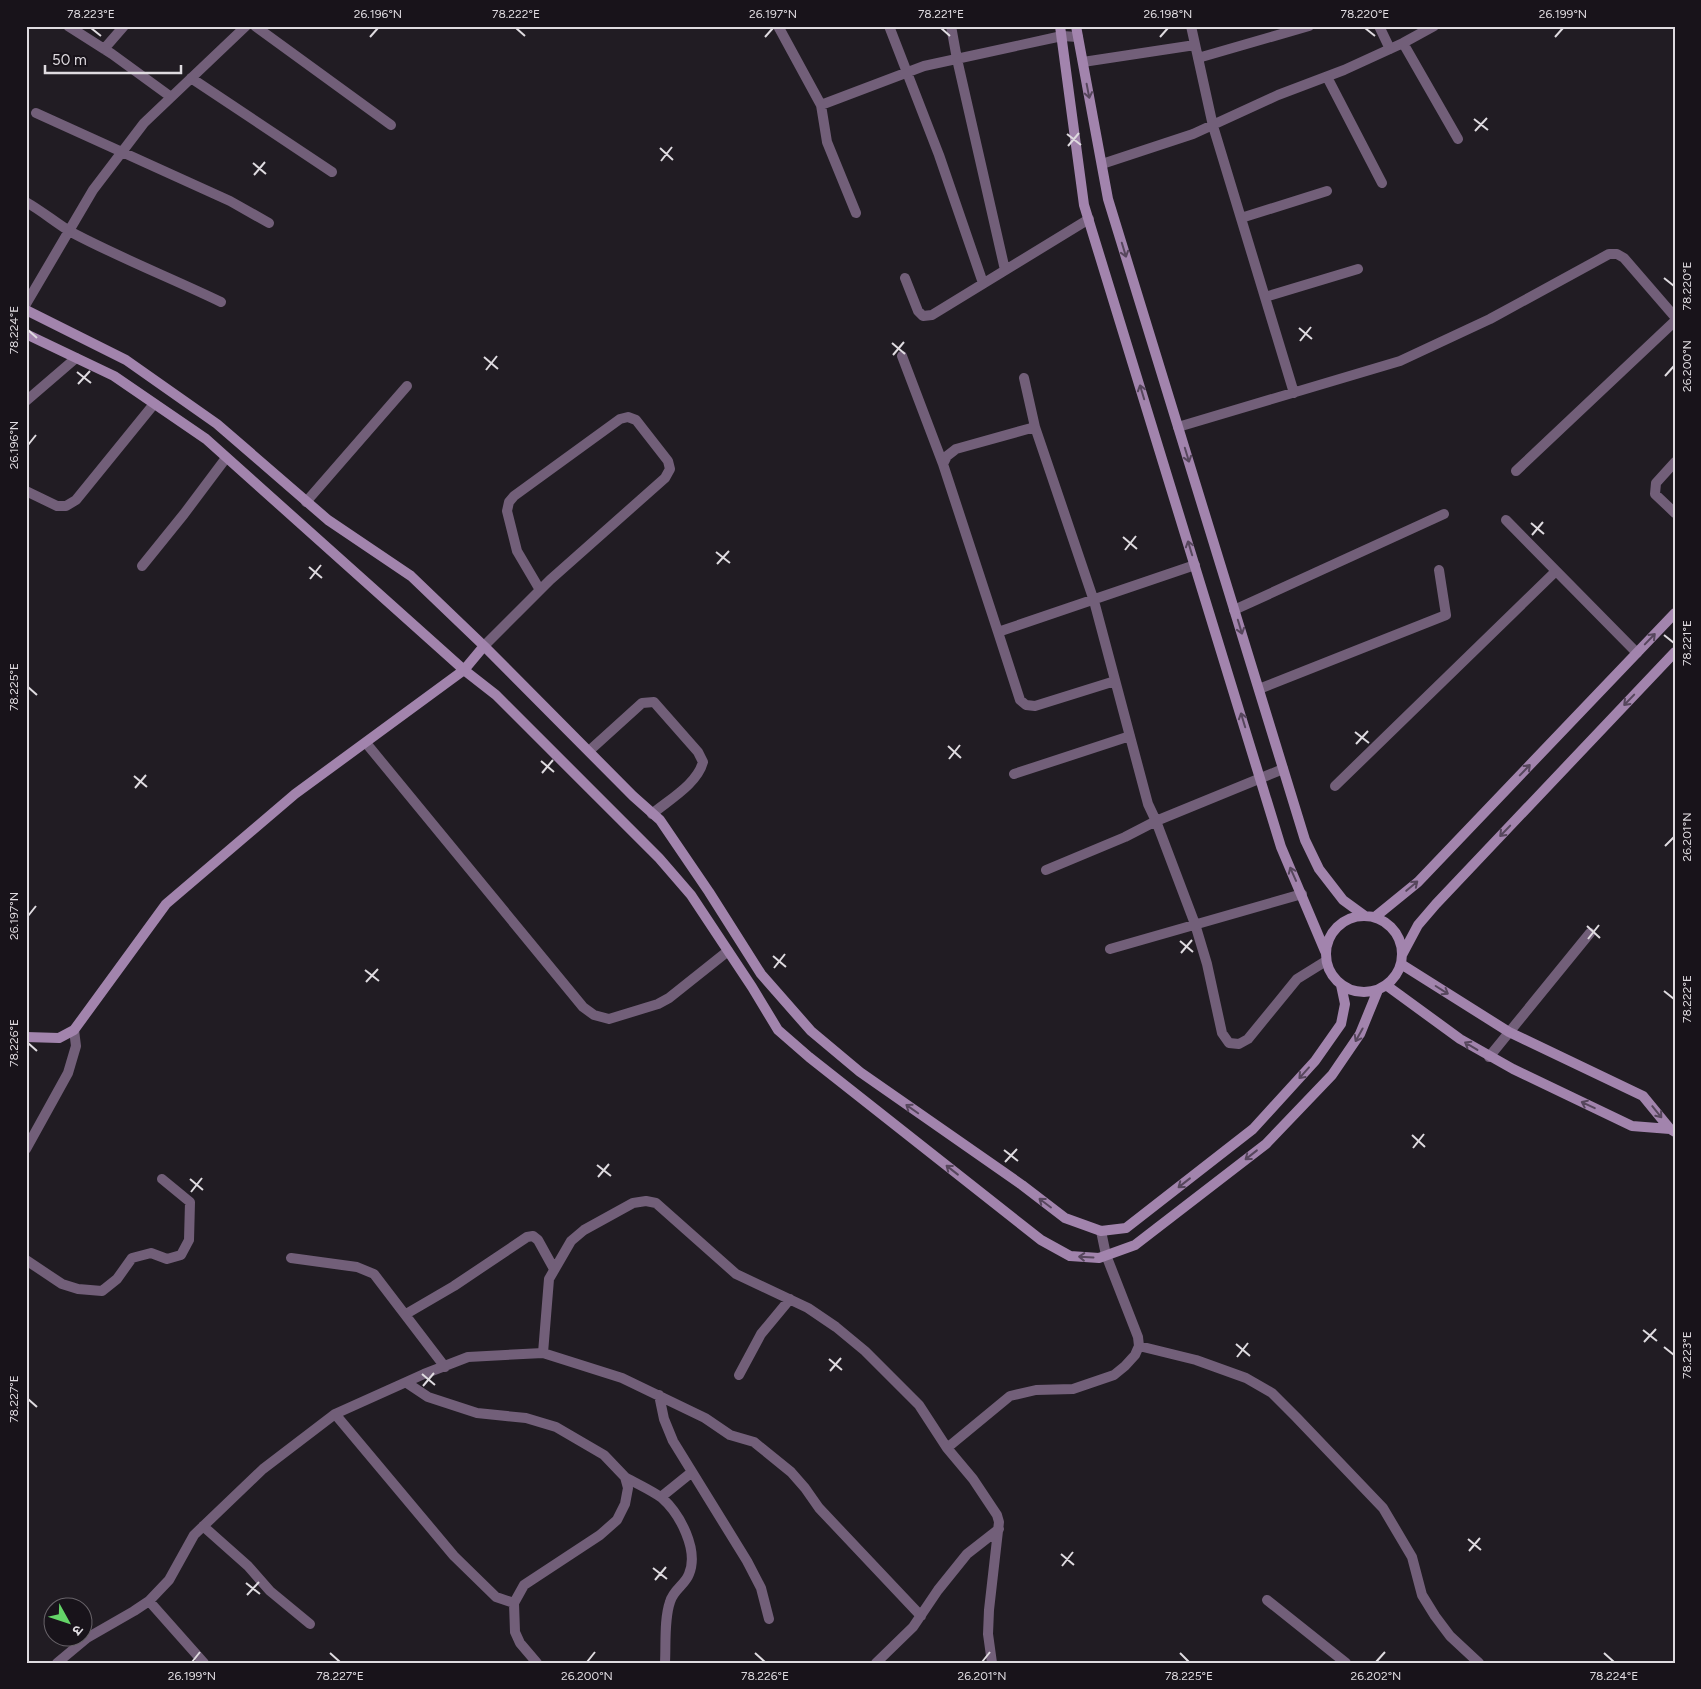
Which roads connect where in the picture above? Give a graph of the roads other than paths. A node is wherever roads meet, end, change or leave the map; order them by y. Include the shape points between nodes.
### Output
1 (68, 26) edge
2 (124, 26) edge
3 (255, 26) edge
4 (778, 26) edge
5 (889, 26) edge
6 (951, 26) edge
7 (1191, 26) edge
8 (1308, 26) edge
9 (1379, 26) edge
10 (1434, 26) edge
11 (239, 28) edge
12 (1422, 29) edge
13 (1061, 31) edge
14 (1077, 31) edge
15 (1403, 43) junction
16 (1195, 45) junction
17 (104, 49) junction
18 (1390, 49) junction
19 (1198, 58) junction
20 (957, 59) junction
21 (1083, 62) junction
22 (908, 72) junction
23 (1327, 76) junction
24 (191, 78) junction
25 (171, 97) junction
26 (821, 105) junction
27 (36, 113) dead end
28 (392, 125) dead end
29 (1213, 126) junction
30 (1458, 139) dead end
31 (122, 152) junction
32 (1102, 164) junction
33 (332, 172) dead end
34 (1382, 183) dead end
35 (1327, 190) dead end
36 (26, 202) edge
37 (856, 213) dead end
38 (1241, 218) junction
39 (1089, 219) junction
40 (269, 223) dead end
41 (69, 231) junction
42 (1006, 270) junction
43 (1358, 270) dead end
44 (905, 278) dead end
45 (983, 283) junction
46 (1265, 297) junction
47 (221, 302) dead end
48 (26, 304) edge
49 (26, 310) edge
50 (1675, 316) edge
51 (1675, 321) edge
52 (26, 334) edge
53 (902, 356) dead end
54 (76, 358) junction
55 (1024, 378) dead end
56 (407, 386) dead end
57 (1294, 393) junction
58 (26, 401) edge
59 (154, 404) junction
60 (1035, 427) junction
61 (1178, 427) junction
62 (226, 458) junction
63 (1675, 462) edge
64 (943, 464) junction
65 (1516, 471) dead end
66 (26, 491) edge
67 (306, 502) junction
68 (1675, 513) edge
69 (1444, 514) dead end
70 (1506, 520) dead end
71 (1195, 565) junction
72 (142, 566) dead end
73 (1439, 570) dead end
74 (1556, 571) junction
75 (540, 590) junction
76 (1094, 601) junction
77 (1234, 610) junction
78 (1675, 613) edge
79 (998, 632) junction
80 (484, 646) junction
81 (1637, 652) junction
82 (1675, 652) edge
83 (464, 670) junction
84 (1115, 681) junction
85 (1259, 689) junction
86 (1130, 736) junction
87 (366, 743) junction
88 (589, 751) junction
89 (1283, 770) junction
90 (1014, 774) dead end
91 (1261, 779) junction
92 (1335, 786) dead end
93 (652, 814) junction
94 (1156, 821) junction
95 (1046, 870) dead end
96 (1302, 894) junction
97 (1370, 917) junction
98 (1195, 924) junction
99 (1590, 933) dead end
100 (1110, 949) dead end
101 (728, 951) junction
102 (1326, 956) junction
103 (1401, 960) junction
104 (1341, 985) junction
105 (1382, 988) junction
106 (74, 1030) junction
107 (1509, 1032) junction
108 (26, 1036) edge
109 (1489, 1057) junction
110 (1672, 1130) edge
111 (26, 1149) edge
112 (162, 1179) dead end
113 (1101, 1231) junction
114 (1106, 1255) junction
115 (291, 1258) dead end
116 (26, 1260) edge
117 (554, 1269) junction
118 (790, 1299) junction
119 (406, 1314) junction
120 (1139, 1342) junction
121 (543, 1353) junction
122 (445, 1366) junction
123 (739, 1375) dead end
124 (407, 1382) junction
125 (659, 1395) junction
126 (335, 1414) junction
127 (947, 1448) junction
128 (692, 1472) junction
129 (625, 1478) junction
130 (661, 1497) junction
131 (203, 1526) junction
132 (998, 1529) junction
133 (1267, 1600) dead end
134 (149, 1601) junction
135 (514, 1603) junction
136 (920, 1616) junction
137 (769, 1619) dead end
138 (310, 1624) dead end
139 (57, 1663) edge
140 (204, 1663) edge
141 (537, 1663) edge
142 (665, 1663) edge
143 (876, 1663) edge
144 (992, 1663) edge
145 (1346, 1663) edge
146 (1479, 1663) edge

1 - 17 street
2 - 17 street
3 - 28 street
4 - 26 street
5 - 22 street
6 - 20 street
7 - 16 street
8 - 19 street
9 - 18 street
10 - 12 street
11 - 24 street
12 - 15 street
13 - 14 street
13 - 20 street
13 - 39 street via 1084,205
14 - 21 street
15 - 18 street
15 - 30 street
16 - 19 street
16 - 21 street
17 - 25 street
18 - 23 street
19 - 29 street
20 - 22 street
20 - 42 street
21 -> 32 street
22 - 26 street
22 - 45 street
23 - 29 street
23 - 34 street
24 - 25 street
24 - 33 street
25 - 31 street via 144,123
26 - 37 street via 827,142
27 - 31 street
29 - 32 street
29 - 38 street
31 - 40 street via 230,201
31 - 41 street via 92,190
32 -> 61 street via 1108,199
35 - 38 street
36 - 41 street
38 - 46 street
39 - 42 street
71 -> 39 street
41 - 47 street
41 - 48 street
42 - 45 street
43 - 46 street
44 - 45 street via 918,311 924,316 932,315
46 - 57 street
49 - 67 street via 126,360 217,424
50 - 57 street via 1624,258 1608,254 1490,319 1400,361
51 - 65 street
52 - 54 street
53 - 64 street
54 - 58 street
54 - 59 street via 114,376
55 - 60 street
56 - 67 street
57 - 61 street
59 - 62 street via 206,439
59 - 66 street via 76,500 66,506 57,506
60 - 64 street via 956,449
60 - 76 street
61 -> 77 street
62 - 72 street
62 - 83 street
63 - 68 street via 1656,483 1655,494
64 - 79 street
67 - 80 street via 411,576
69 - 77 street
70 - 74 street
71 - 76 street
91 -> 71 street
73 - 85 street via 1446,614
74 - 81 street
74 - 92 street
75 - 75 street via 517,551 507,511 510,502 620,419 636,420 668,461 670,469 665,478
75 - 80 street
76 - 79 street
76 - 84 street
77 -> 85 street
81 -> 78 street
79 - 84 street via 1020,700 1026,706
80 - 83 street
80 - 88 street
97 -> 81 street via 1418,882
82 -> 103 street via 1436,904 1418,925
83 - 87 street
83 - 101 street via 496,695 660,858 691,895
84 - 86 street
85 - 89 street
86 - 90 street
86 - 94 street via 1148,804
87 - 101 street via 584,1007 594,1015 609,1018 658,1004
87 - 106 street via 294,794 166,904
88 - 93 street
88 - 93 street via 642,703 654,702 703,762 700,772 689,784
89 - 91 street
89 - 97 street via 1305,840 1319,869 1343,900
91 - 94 street
96 -> 91 street via 1282,847
113 -> 93 street via 1065,1218 860,1072 811,1031 761,974 660,820
94 - 95 street
94 - 98 street
96 - 98 street
96 - 102 street
97 - 102 street via 1356,917 1338,926 1328,942
97 - 103 street via 1392,928 1398,936
98 - 100 street
98 - 102 street via 1222,1033 1229,1042 1239,1044 1248,1039 1297,979
99 - 107 street
114 -> 101 street via 1098,1258 1070,1256 1040,1240 809,1057 778,1030
102 - 104 street via 1328,970
103 - 105 street via 1393,979
103 -> 107 street
104 - 105 street via 1358,992
104 -> 113 street via 1345,1004 1340,1024 1315,1061 1253,1130 1126,1228
109 -> 105 street
105 -> 114 street via 1360,1034 1332,1075 1266,1144 1135,1245
106 - 108 street via 59,1038
106 - 111 street via 76,1046 68,1073
107 - 109 street
107 -> 110 street via 1643,1096
110 -> 109 street via 1632,1126
112 - 116 street via 190,1202 189,1240 181,1254 168,1259 151,1253 132,1258 117,1279 102,1292 62,1284
113 - 114 street
114 - 120 street
115 - 119 street via 366,1270 374,1274
117 - 118 street via 571,1240 584,1230 633,1203 646,1200 656,1203 736,1274
117 - 119 street via 538,1240 533,1236 527,1237
117 - 121 street via 547,1289
118 - 123 street via 761,1334
118 - 127 street via 836,1327 865,1351 919,1405
119 - 122 street
120 - 127 street via 1135,1355 1114,1375 1073,1390 1036,1390 1010,1396
120 - 146 street via 1246,1378 1272,1394 1296,1416 1383,1508 1412,1557 1422,1595 1430,1609 1450,1636
121 - 122 street via 468,1357
121 - 125 street via 622,1378
122 - 124 street
124 - 126 street
124 - 129 street via 428,1397 477,1413 526,1418 556,1427 604,1455
125 - 128 street via 673,1441
125 - 136 street via 705,1418 730,1435 754,1442 791,1472 819,1508
126 - 131 street via 263,1469
126 - 135 street via 454,1556 496,1597
127 - 132 street via 974,1479 997,1515
128 - 130 street
128 - 137 street via 747,1561 761,1588
129 - 130 street
129 - 135 street via 628,1488 625,1504 617,1520 600,1535 524,1585
130 - 142 street via 687,1534 691,1567 689,1575 670,1600
131 - 134 street via 194,1535 169,1580
131 - 138 street via 248,1566 270,1591
132 - 136 street via 958,1564
132 - 144 street via 989,1610
133 - 145 street
134 - 139 street via 87,1638
134 - 140 street
135 - 141 street via 515,1632
136 - 143 street

